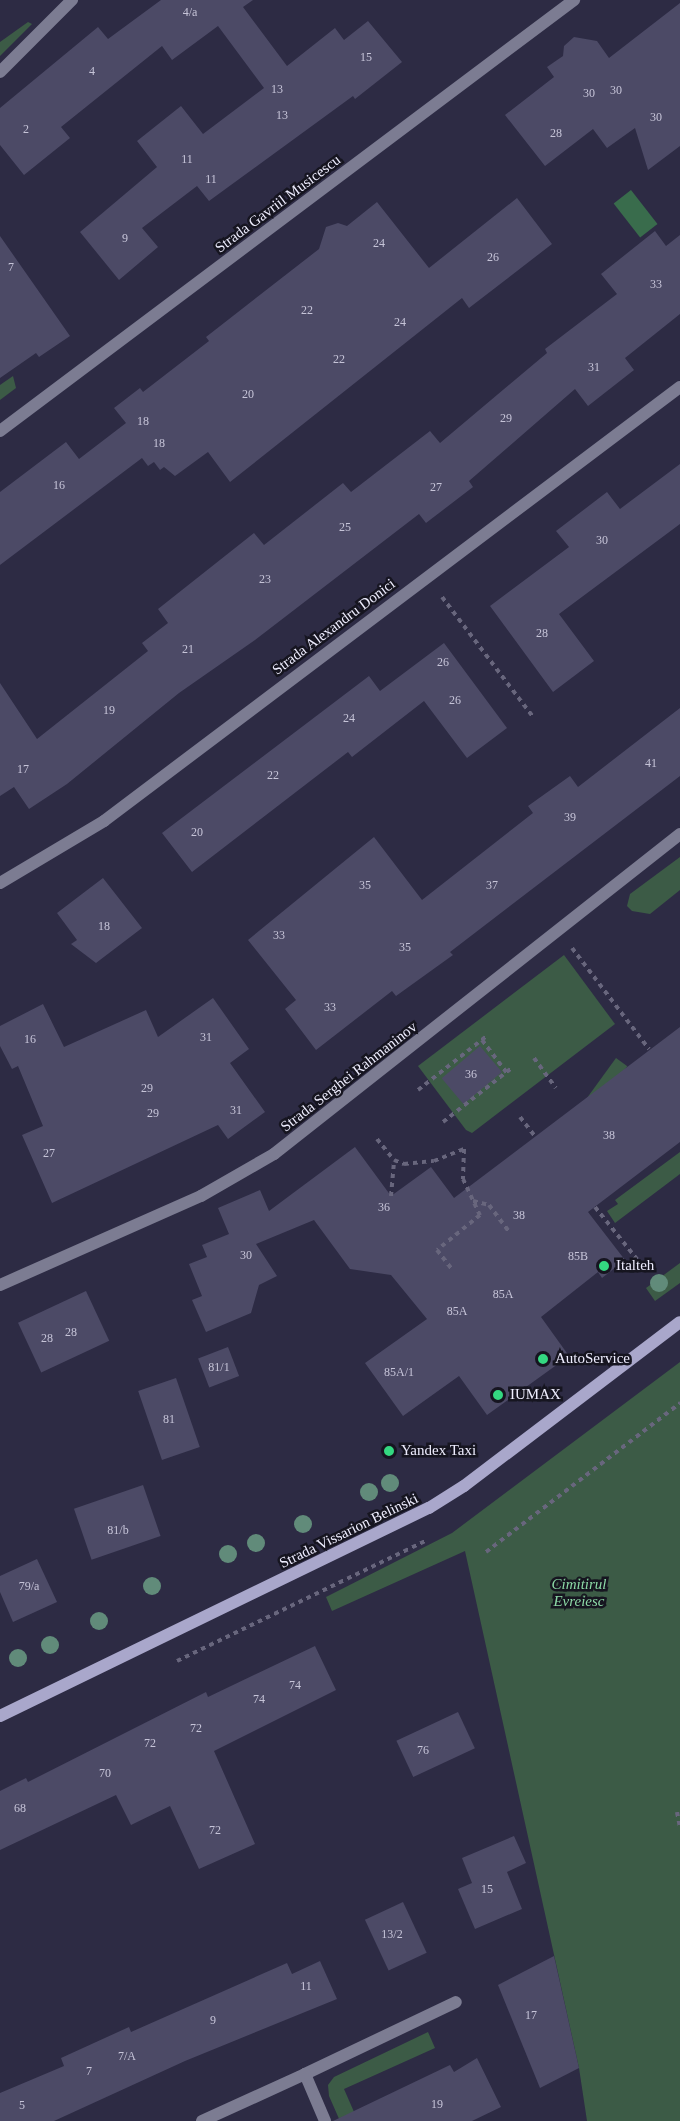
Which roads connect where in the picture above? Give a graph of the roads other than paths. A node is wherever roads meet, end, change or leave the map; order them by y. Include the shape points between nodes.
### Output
1 (72, 0) edge
2 (574, 0) edge
3 (0, 72) edge
4 (680, 387) edge
5 (0, 431) edge
6 (680, 834) edge
7 (0, 883) edge
8 (0, 1286) edge
9 (680, 1322) edge
10 (0, 1716) edge
11 (456, 2002) dead end
12 (305, 2074) junction
13 (202, 2121) edge
14 (325, 2121) edge

1 - 3 street
2 - 5 street, Strada Gavriil Musicescu
4 - 7 street, Strada Alexandru Donici via 104,821
6 - 8 street, Strada Serghei Rahmaninov via 350,1098 261,1163 201,1196
9 - 10 main road, Strada Vissarion Belinski via 464,1486 429,1508
11 - 12 street
12 - 13 street
12 - 14 street

